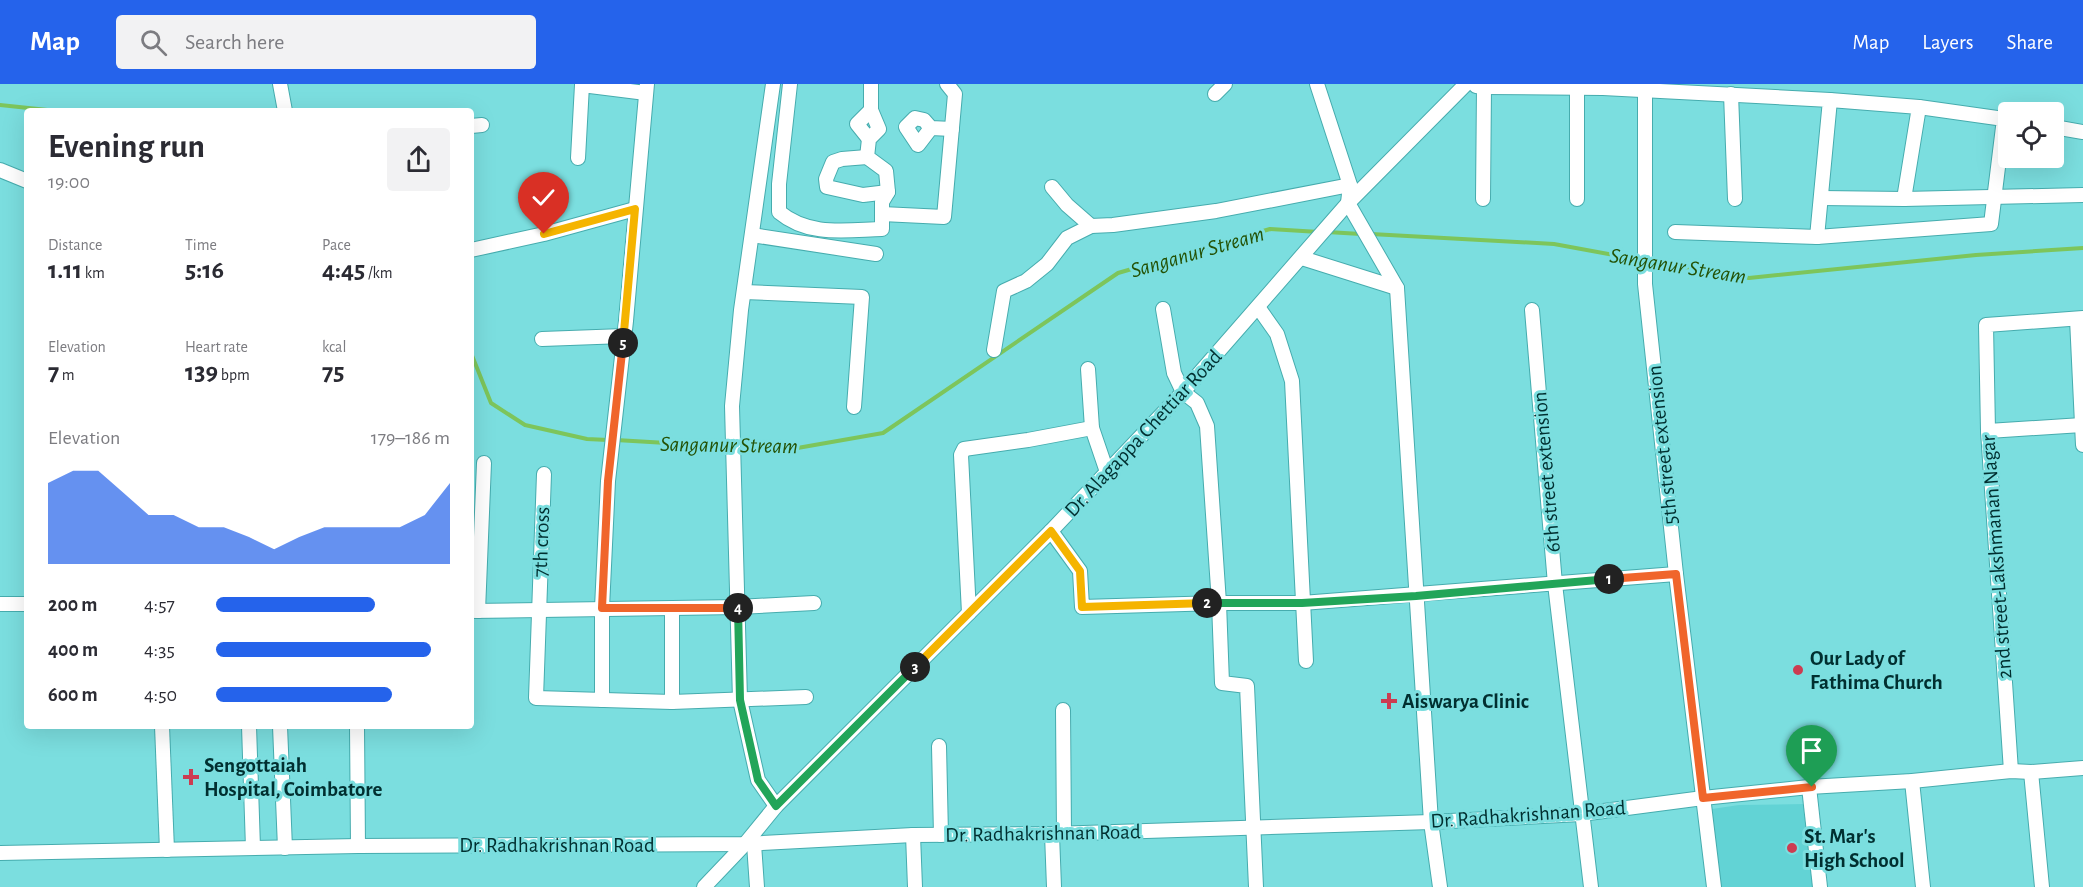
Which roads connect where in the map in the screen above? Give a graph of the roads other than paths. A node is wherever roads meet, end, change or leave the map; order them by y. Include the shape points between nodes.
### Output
1 (280, 84) edge
2 (773, 84) edge
3 (790, 84) edge
4 (871, 84) edge
5 (947, 84) edge
6 (1317, 84) edge
7 (1465, 85) edge
8 (1484, 87) junction
9 (1577, 88) junction
10 (646, 89) edge
11 (1645, 90) junction
12 (1769, 91) edge
13 (1731, 94) junction
14 (1830, 100) junction
15 (1918, 107) junction
16 (284, 108) edge
17 (1998, 119) edge
18 (932, 128) dead end
19 (952, 129) junction
20 (2064, 129) edge
21 (2083, 132) edge
22 (867, 157) junction
23 (578, 158) dead end
24 (1999, 168) edge
25 (0, 170) edge
26 (24, 180) edge
27 (1350, 185) junction
28 (1052, 186) dead end
29 (888, 192) junction
30 (2083, 195) edge
31 (1995, 197) junction
32 (1821, 198) junction
33 (1483, 199) dead end
34 (1577, 199) dead end
35 (1735, 200) dead end
36 (1904, 200) junction
37 (1351, 208) junction
38 (635, 209) junction
39 (882, 214) junction
40 (1091, 226) junction
41 (1674, 232) dead end
42 (752, 235) junction
43 (1817, 237) junction
44 (474, 248) edge
45 (876, 254) dead end
46 (1304, 255) junction
47 (1398, 288) junction
48 (744, 292) junction
49 (1258, 307) junction
50 (1163, 309) dead end
51 (1532, 310) dead end
52 (2080, 318) edge
53 (624, 336) junction
54 (542, 339) dead end
55 (994, 350) dead end
56 (1088, 369) dead end
57 (1183, 392) junction
58 (854, 407) dead end
59 (2082, 425) edge
60 (1092, 428) junction
61 (1988, 431) junction
62 (2083, 446) edge
63 (484, 463) dead end
64 (1107, 472) junction
65 (544, 474) dead end
66 (1051, 531) junction
67 (1676, 574) junction
68 (1555, 584) junction
69 (1416, 596) junction
70 (813, 603) dead end
71 (1219, 603) junction
72 (1302, 603) junction
73 (0, 604) edge
74 (24, 604) edge
75 (602, 608) junction
76 (738, 608) junction
77 (672, 609) junction
78 (539, 610) junction
79 (475, 611) edge
80 (969, 614) junction
81 (1306, 661) dead end
82 (806, 698) dead end
83 (602, 700) junction
84 (740, 700) junction
85 (672, 702) junction
86 (1063, 710) dead end
87 (162, 729) edge
88 (249, 729) edge
89 (280, 729) edge
90 (357, 729) edge
91 (939, 746) dead end
92 (2083, 768) edge
93 (2011, 771) junction
94 (2031, 772) junction
95 (1912, 781) junction
96 (1809, 788) junction
97 (1703, 798) junction
98 (776, 806) junction
99 (1581, 814) junction
100 (1431, 822) junction
101 (1252, 826) junction
102 (1058, 834) junction
103 (913, 835) junction
104 (941, 835) junction
105 (745, 844) junction
106 (358, 846) junction
107 (253, 848) junction
108 (285, 848) junction
109 (167, 850) junction
110 (0, 853) edge
111 (704, 887) edge
112 (757, 887) edge
113 (915, 887) edge
114 (1054, 887) edge
115 (1256, 887) edge
116 (1440, 887) edge
117 (1591, 887) edge
118 (1714, 887) edge
119 (1820, 887) edge
120 (1923, 887) edge
121 (2042, 887) edge

1 - 16 street
2 - 42 street
3 - 39 street via 778,184 779,212 791,222 820,231 882,229
4 - 22 street via 871,110 879,129 868,139
5 - 19 street via 955,94
6 - 27 street
7 - 8 street
7 - 37 street, Dr. Alagappa Chettiar Road
8 - 9 street
8 - 33 street
9 - 11 street
9 - 34 street
10 - 23 street via 582,85
10 - 38 street
11 - 13 street
11 - 67 street, 5th street extension via 1645,279
12 - 13 street
12 - 14 street
13 - 35 street
14 - 15 street
14 - 32 street
15 - 17 street
15 - 36 street
18 - 19 street
19 - 39 street via 944,217
20 - 21 street
22 - 29 street via 886,171
22 - 29 street via 833,162 826,187 863,195
24 - 31 street
25 - 26 street
27 - 37 street
27 - 40 street via 1216,211
28 - 40 street
29 - 39 street via 882,202
30 - 31 street
31 - 36 street
31 - 43 street via 1991,224
32 - 36 street
32 - 43 street
37 - 46 street, Dr. Alagappa Chettiar Road via 1333,220
37 - 47 street
38 - 44 street
38 - 53 street
40 - 55 street via 1067,238 1047,264 1026,281 1004,291
41 - 43 street
42 - 45 street
42 - 48 street
46 - 47 street
46 - 49 street, Dr. Alagappa Chettiar Road
47 - 69 street
48 - 58 street via 862,297
48 - 76 street via 732,406
49 - 57 street, Dr. Alagappa Chettiar Road
49 - 72 street via 1277,334 1292,381
50 - 57 street via 1174,373
51 - 68 street, 6th street extension
52 - 59 street
52 - 61 street, 2nd street-Lakshmanan Nagar via 1986,325
53 - 54 street
53 - 75 street via 610,465
56 - 60 street
57 - 64 street, Dr. Alagappa Chettiar Road
57 - 71 street via 1197,403 1207,426
59 - 61 street
59 - 62 street
60 - 64 street
60 - 80 street via 964,449 961,455
61 - 93 street, 2nd street-Lakshmanan Nagar
63 - 79 street
64 - 66 street, Dr. Alagappa Chettiar Road
65 - 78 street, 7th cross
66 - 71 street via 1080,571 1082,607
66 - 80 street, Dr. Alagappa Chettiar Road
67 - 68 street
67 - 97 street, 5th street extension
68 - 69 street
68 - 99 street, 6th street extension
69 - 72 street
69 - 100 street
70 - 76 street
71 - 72 street
71 - 101 street via 1222,683 1247,686
72 - 81 street
73 - 74 street
75 - 77 street
75 - 78 street
75 - 83 street
76 - 77 street
76 - 84 street
77 - 85 street
78 - 79 street
78 - 83 street, 7th cross via 537,698
80 - 98 street, Dr. Alagappa Chettiar Road
82 - 84 street
83 - 85 street
84 - 85 street
84 - 98 street via 758,780
86 - 102 street
87 - 109 street
88 - 107 street
89 - 108 street
90 - 106 street
91 - 104 street
92 - 94 street, Dr. Radhakrishnan Road
93 - 94 street, Dr. Radhakrishnan Road
93 - 95 street, Dr. Radhakrishnan Road
94 - 121 street
95 - 96 street, Dr. Radhakrishnan Road
95 - 120 street
96 - 97 street, Dr. Radhakrishnan Road
96 - 119 street
97 - 99 street, Dr. Radhakrishnan Road
97 - 118 street, 5th street extension
98 - 105 street, Dr. Alagappa Chettiar Road
99 - 100 street, Dr. Radhakrishnan Road
99 - 117 street, 6th street extension
100 - 101 street, Dr. Radhakrishnan Road
100 - 116 street
101 - 102 street, Dr. Radhakrishnan Road
101 - 115 street
102 - 104 street, Dr. Radhakrishnan Road
102 - 114 street
103 - 104 street, Dr. Radhakrishnan Road
103 - 105 street, Dr. Radhakrishnan Road
103 - 113 street
105 - 106 street, Dr. Radhakrishnan Road
105 - 111 street, Dr. Alagappa Chettiar Road
105 - 112 street via 754,844
106 - 108 street, Dr. Radhakrishnan Road
107 - 108 street, Dr. Radhakrishnan Road
107 - 109 street, Dr. Radhakrishnan Road
109 - 110 street, Dr. Radhakrishnan Road

